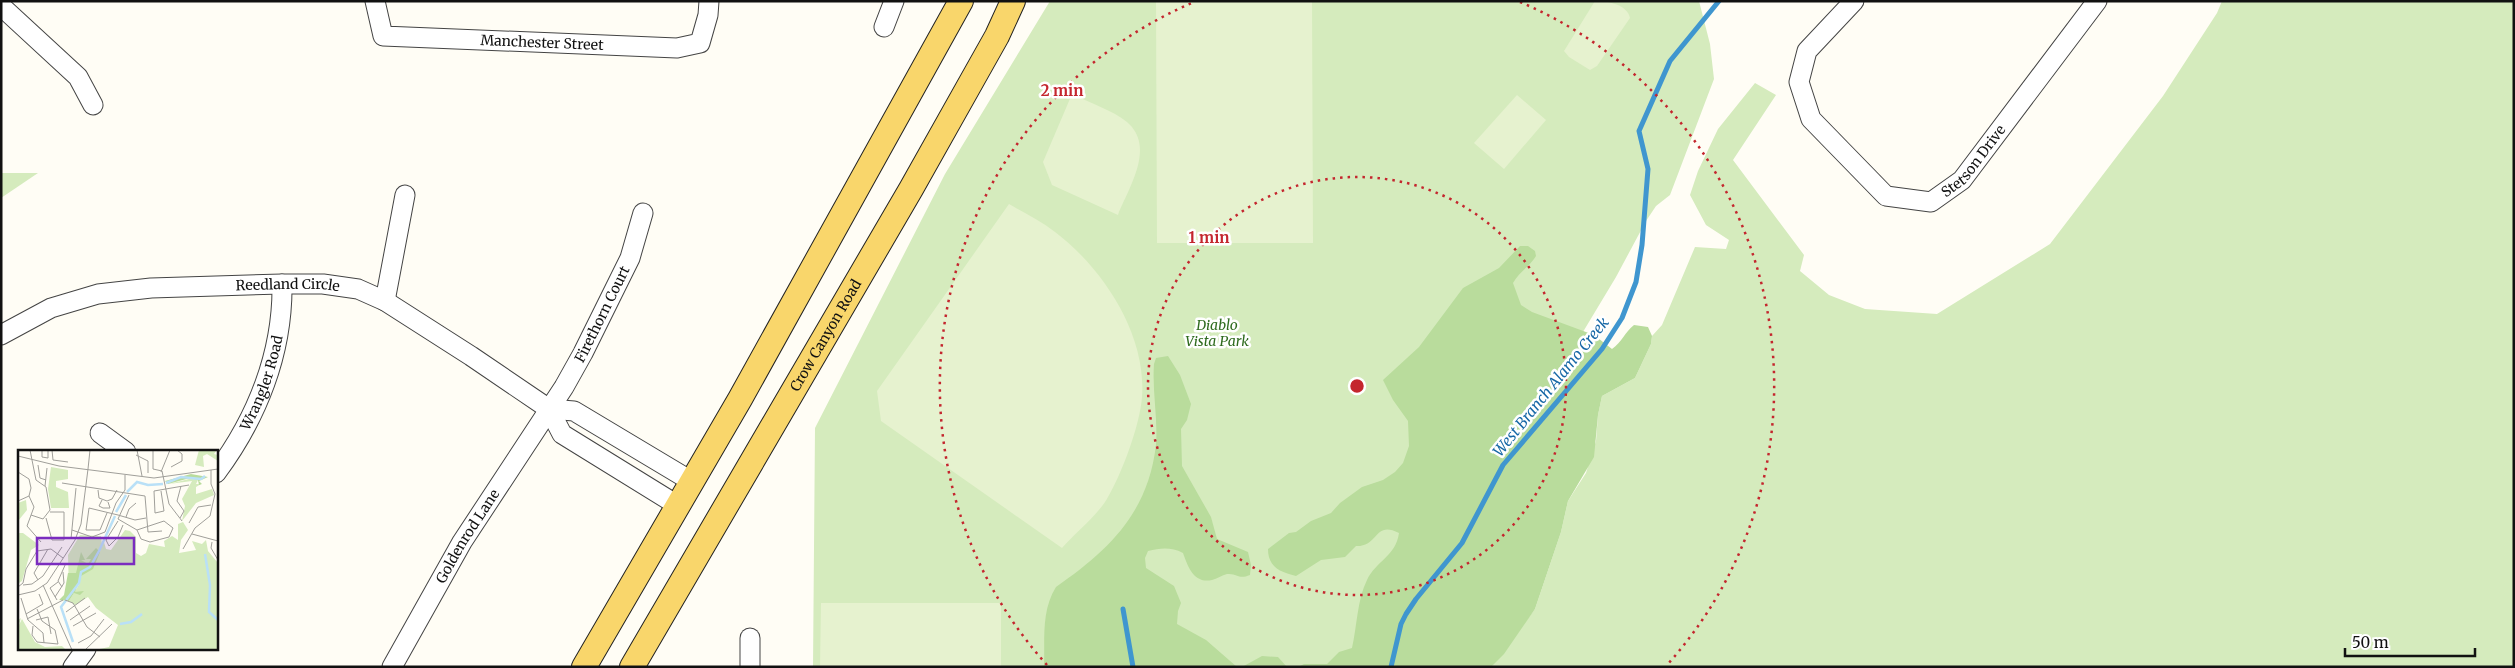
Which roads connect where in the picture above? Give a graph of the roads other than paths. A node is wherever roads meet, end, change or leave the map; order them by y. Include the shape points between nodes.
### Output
1 (375, 1) edge
2 (709, 1) edge
3 (894, 1) edge
4 (961, 1) edge
5 (1013, 1) edge
6 (1854, 1) edge
7 (2097, 1) edge
8 (1, 6) edge
9 (884, 27) dead end
10 (93, 105) dead end
11 (405, 195) dead end
12 (643, 214) dead end
13 (282, 284) junction
14 (386, 301) junction
15 (1, 335) edge
16 (549, 409) junction
17 (100, 432) dead end
18 (123, 450) edge
19 (218, 470) edge
20 (691, 481) junction
21 (677, 505) junction
22 (750, 638) dead end
23 (85, 650) edge
24 (73, 667) edge
25 (392, 667) edge
26 (584, 667) edge
27 (632, 667) edge
28 (750, 667) edge

1 - 2 street, Manchester Street via 383,36 677,48 700,42
3 - 9 street
4 - 20 main road via 833,235
5 - 27 main road, Crow Canyon Road via 997,36 911,189
6 - 7 street, Stetson Drive via 1807,51 1799,82 1811,119 1886,196 1932,202 1962,180
8 - 10 street via 78,77
11 - 14 street
12 - 16 street, Firethorn Court via 630,258 583,353
13 - 14 street, Reedland Circle via 323,284 358,289
13 - 15 street, Reedland Circle via 151,288 98,294 51,308
13 - 19 street, Wrangler Road via 276,345 260,398 249,425
14 - 16 street, Reedland Circle
16 - 20 street via 574,410
16 - 21 street, Reedland Circle via 562,434
16 - 25 street, Goldenrod Lane via 462,542
17 - 18 street
20 - 21 main road
21 - 26 main road
22 - 28 street
23 - 24 street

